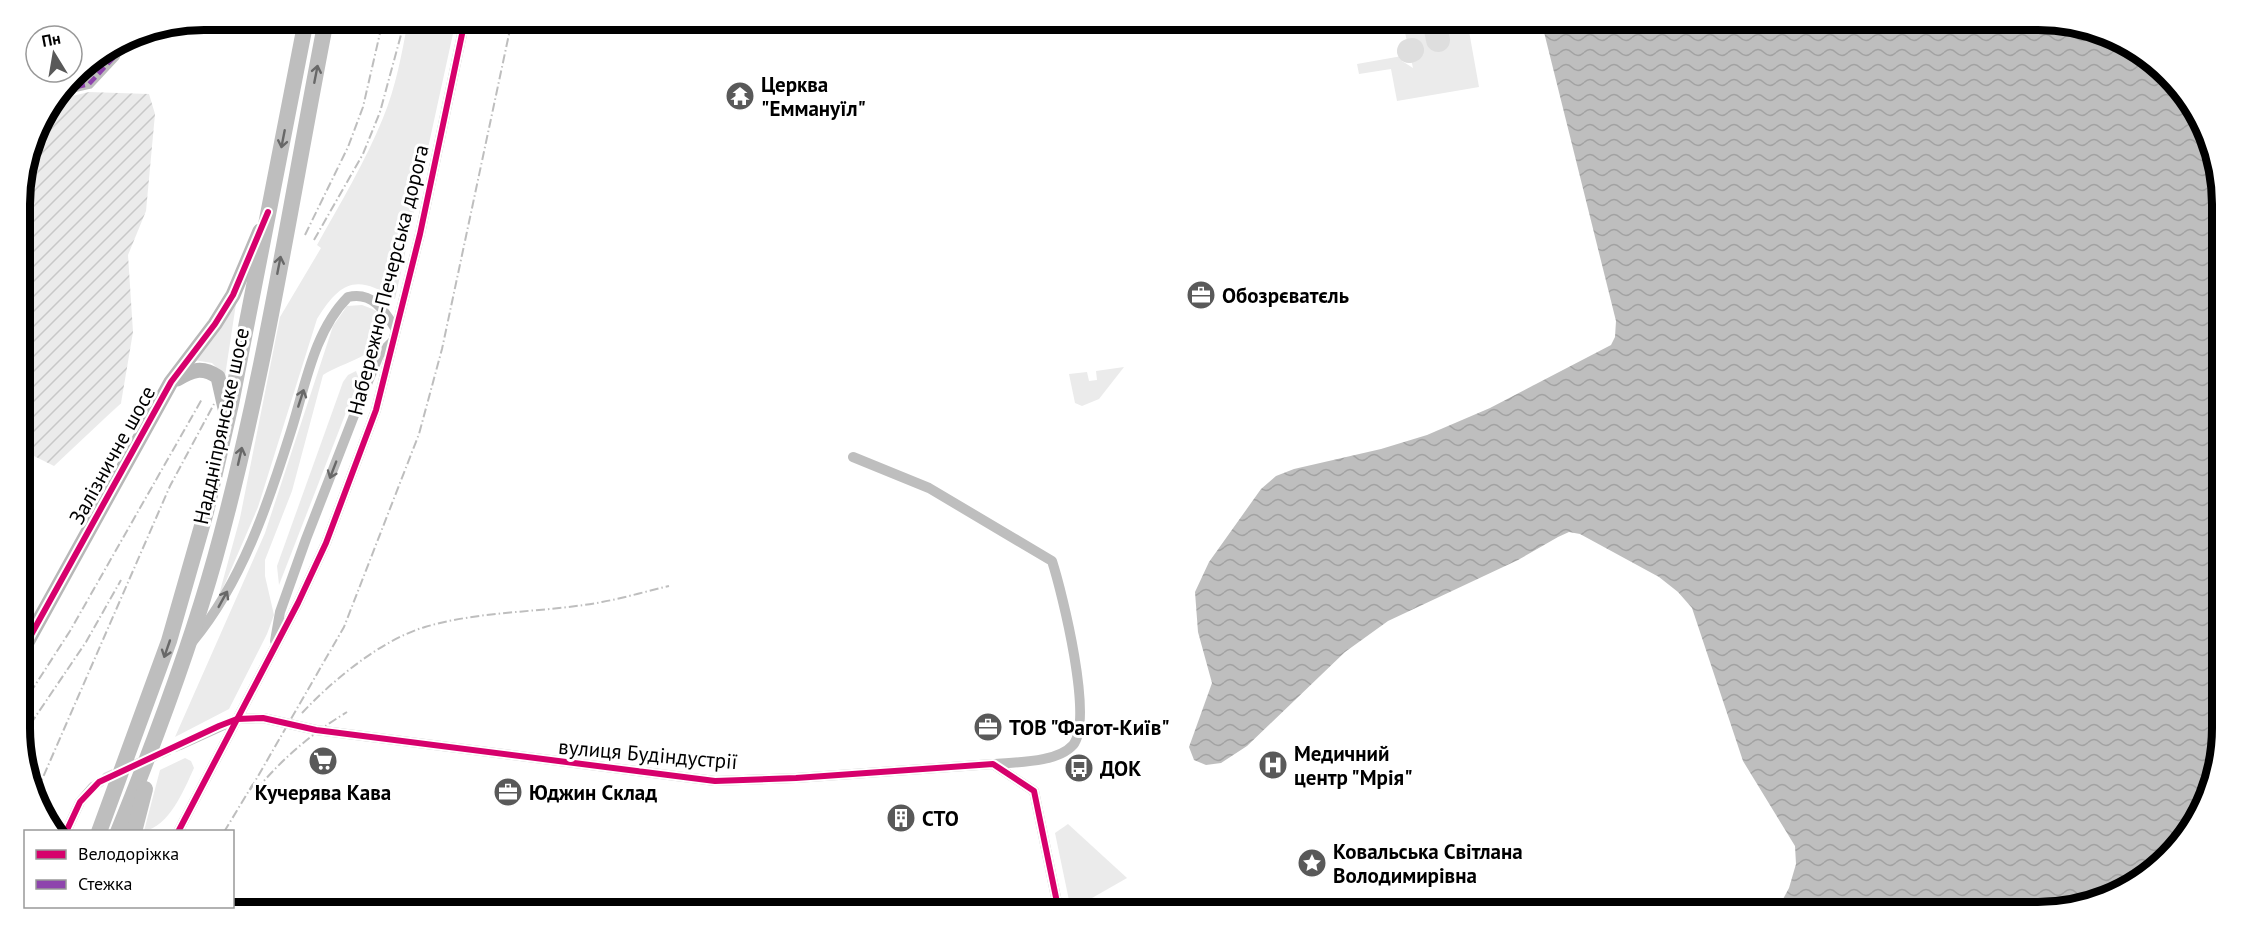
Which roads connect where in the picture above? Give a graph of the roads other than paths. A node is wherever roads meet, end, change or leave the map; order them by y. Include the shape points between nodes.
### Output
1 (304, 30) edge
2 (324, 30) edge
3 (463, 30) edge
4 (116, 55) edge
5 (76, 87) edge
6 (268, 212) junction
7 (396, 328) junction
8 (392, 342) junction
9 (171, 382) junction
10 (227, 420) junction
11 (853, 457) dead end
12 (30, 637) edge
13 (189, 646) junction
14 (274, 647) junction
15 (237, 718) junction
16 (154, 743) junction
17 (180, 744) tunnel mouth
18 (993, 764) junction
19 (93, 787) tunnel mouth
20 (66, 830) edge
21 (97, 830) edge
22 (118, 830) edge
23 (134, 830) edge
24 (179, 830) edge
25 (1057, 902) edge

1 -> 6 main road, Наддніпрянське шосе
13 -> 2 main road, Наддніпрянське шосе via 248,419
3 - 7 street, Набережно-Печерська дорога
4 - 5 street via 89,84
6 - 9 street, Залізничне шосе via 216,324
6 - 10 main road, Наддніпрянське шосе
7 - 8 street, Набережно-Печерська дорога
13 -> 7 street via 220,604 255,533 314,359 337,309 348,297 366,297 377,303
8 - 14 street, Набережно-Печерська дорога via 376,410 333,523
8 -> 14 street, Набережно-Печерська дорога via 379,355 309,529 280,612
9 - 10 street, Залізничне шосе via 194,370 212,373 221,383
9 - 12 street, Залізничне шосе
10 -> 21 main road, Наддніпрянське шосе via 170,641
11 - 18 street, вулиця Будіндустрії via 929,488 1052,561 1070,628 1079,732 1074,744 1064,752
13 - 16 main road, Наддніпрянське шосе
14 - 15 street, Набережно-Печерська дорога
15 - 17 street
15 - 18 street, вулиця Будіндустрії via 263,718 316,730 715,781
15 - 24 street, Набережно-Печерська дорога
16 - 22 main road, Наддніпрянське шосе
16 - 23 main road
18 - 25 street via 1034,791
19 - 20 street via 80,802

